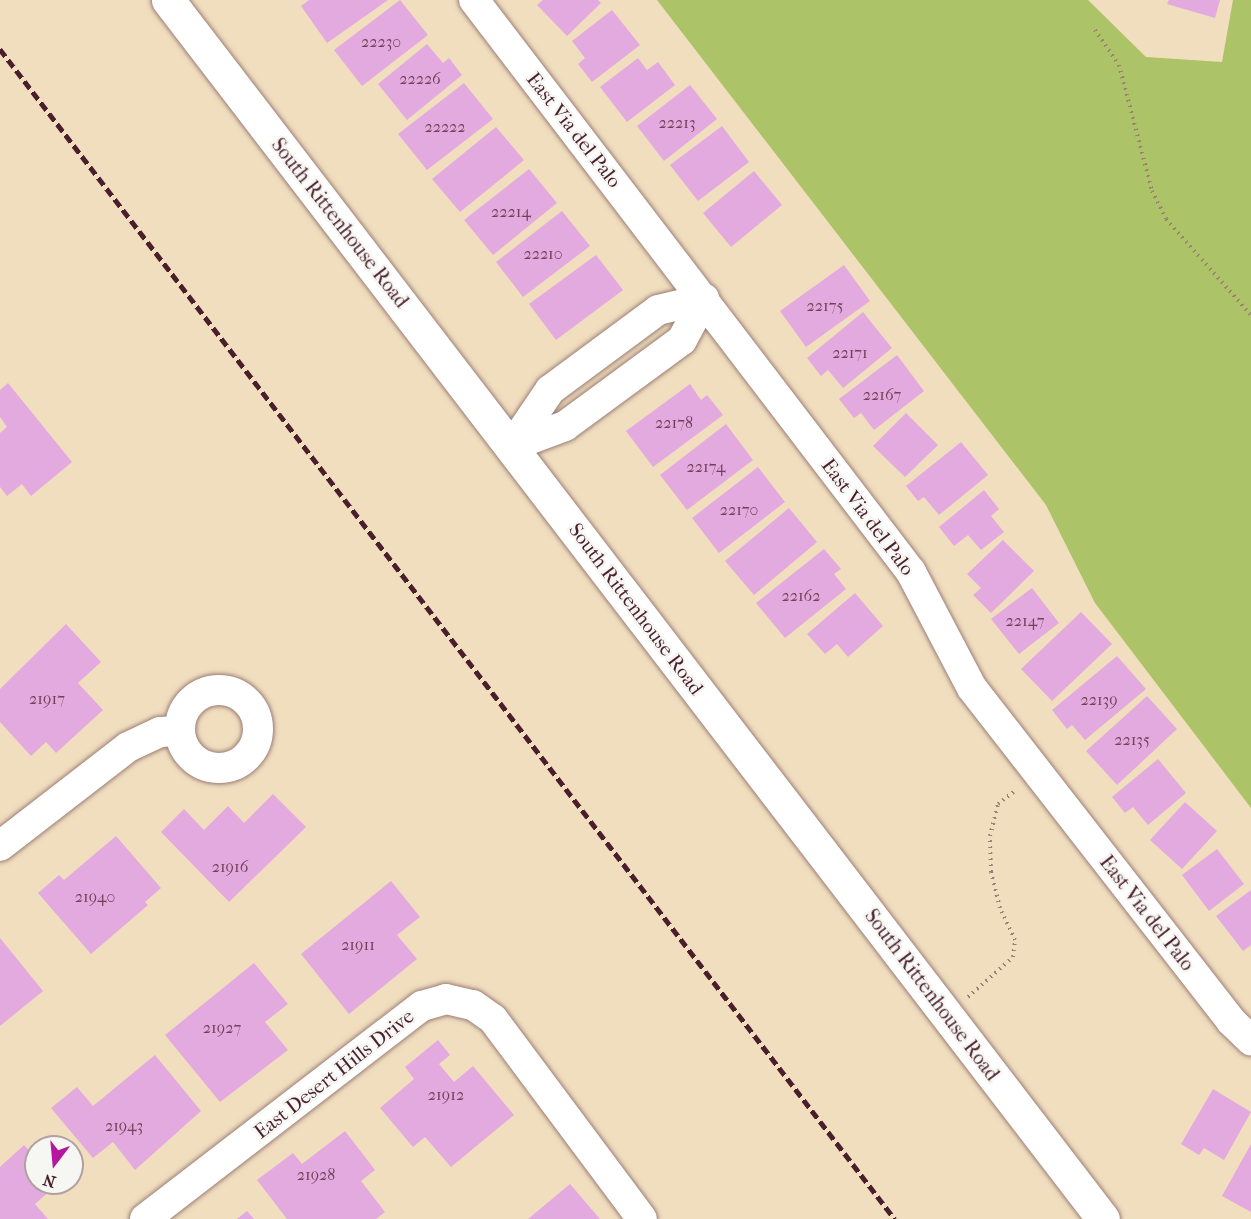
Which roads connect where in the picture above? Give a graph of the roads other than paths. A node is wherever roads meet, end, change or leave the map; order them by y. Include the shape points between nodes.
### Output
1 (168, 0) edge
2 (474, 0) edge
3 (704, 300) junction
4 (512, 446) junction
5 (179, 731) dead end
6 (0, 846) edge
7 (1251, 1040) edge
8 (145, 1219) edge
9 (642, 1219) edge
10 (1103, 1219) edge

1 - 4 main road, South Rittenhouse Road
2 - 3 street, East Via del Palo
3 - 4 street via 682,340 565,426
3 - 7 street, East Via del Palo via 911,572 972,688 1231,1021
4 - 10 main road, South Rittenhouse Road
5 - 6 street via 160,732 128,747
8 - 9 street, East Desert Hills Drive via 422,1006 447,999 473,1005 493,1018

